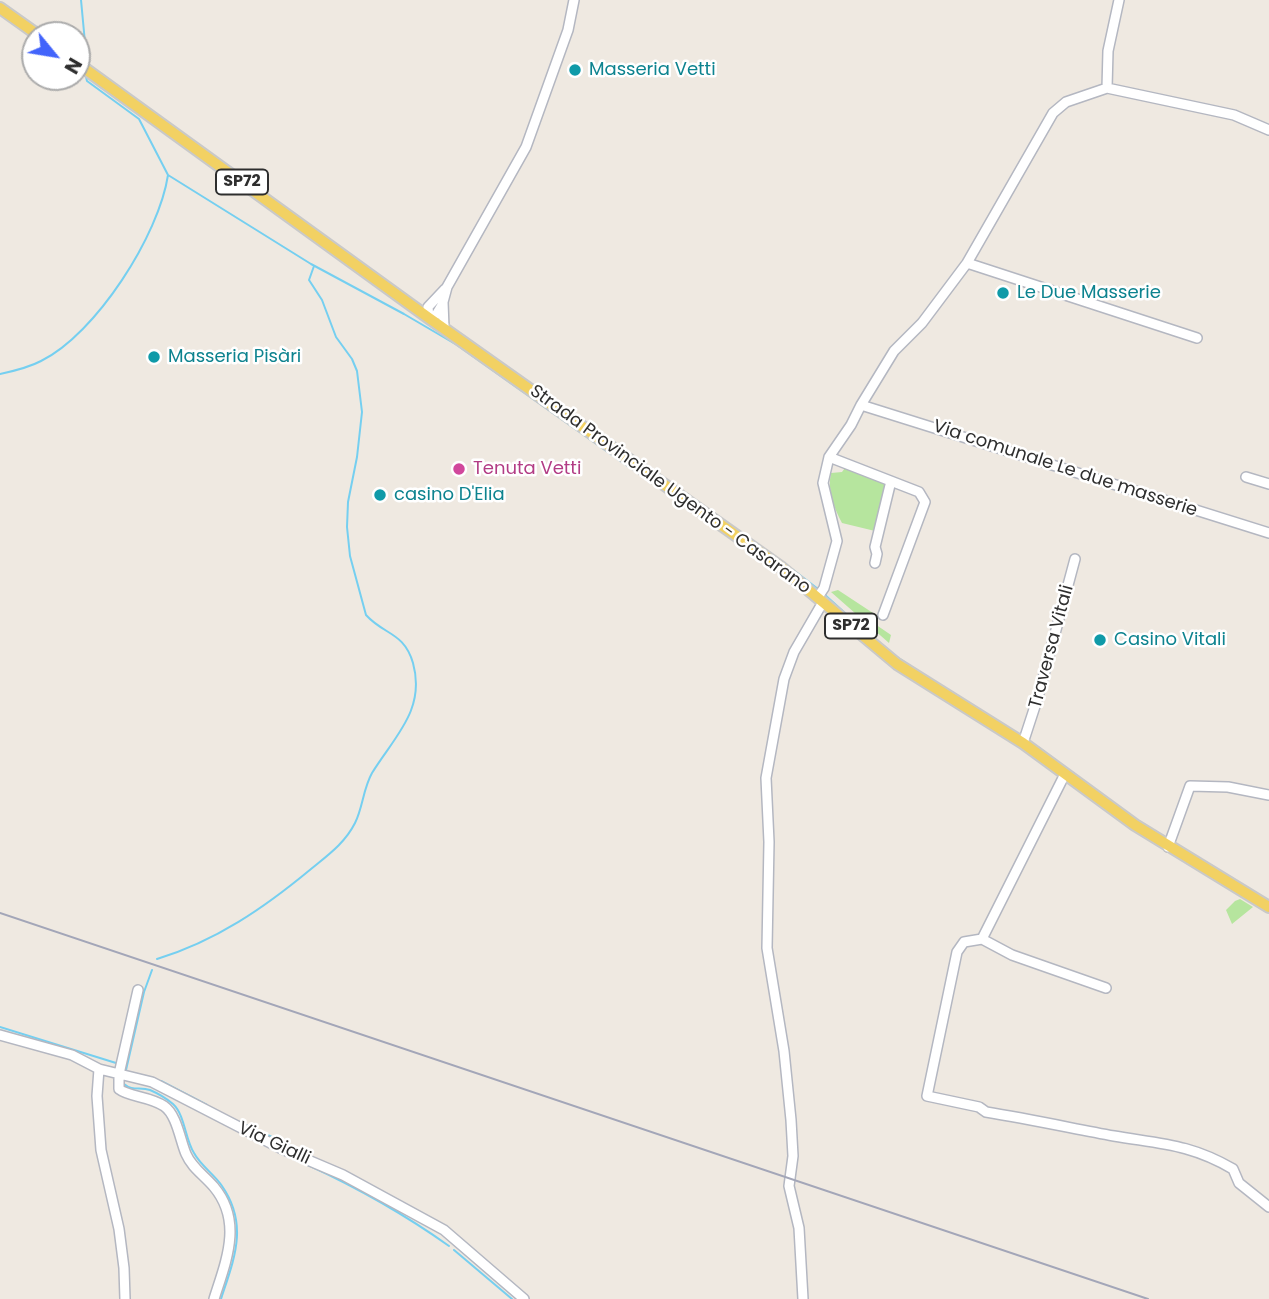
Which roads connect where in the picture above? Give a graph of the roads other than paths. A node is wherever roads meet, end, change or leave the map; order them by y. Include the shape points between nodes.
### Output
1 (574, 0) edge
2 (1119, 0) edge
3 (0, 8) edge
4 (21, 23) edge
5 (91, 73) edge
6 (1107, 88) junction
7 (1269, 130) edge
8 (967, 263) junction
9 (406, 301) junction
10 (438, 301) junction
11 (429, 318) junction
12 (444, 328) junction
13 (1197, 338) dead end
14 (861, 405) junction
15 (829, 457) junction
16 (1245, 477) dead end
17 (891, 481) junction
18 (1269, 484) edge
19 (1269, 533) edge
20 (1075, 559) dead end
21 (875, 563) dead end
22 (822, 596) junction
23 (883, 615) dead end
24 (1025, 739) junction
25 (1065, 774) junction
26 (1269, 795) edge
27 (1171, 843) junction
28 (1269, 907) edge
29 (982, 939) junction
30 (1106, 988) dead end
31 (138, 990) dead end
32 (0, 1035) edge
33 (120, 1068) junction
34 (100, 1069) junction
35 (1269, 1207) edge
36 (125, 1299) edge
37 (214, 1299) edge
38 (524, 1299) edge
39 (803, 1299) edge

1 - 10 street via 569,30 526,146
2 - 6 street via 1108,51
3 - 4 main road
5 - 9 main road, Strada Provinciale Ugento - Casarano / SP72
6 - 7 street via 1234,115
6 - 8 street via 1066,102 1053,113
8 - 13 street
8 - 14 street via 922,323 894,351
9 - 10 street
9 - 11 main road, Strada Provinciale Ugento - Casarano / SP72
10 - 11 street via 436,315
10 - 12 street
11 - 12 main road, Strada Provinciale Ugento - Casarano / SP72
12 - 22 main road, Strada Provinciale Ugento - Casarano / SP72
14 - 15 street
14 - 19 street, Via comunale Le due masserie
15 - 17 street
15 - 22 street via 823,483 837,541
16 - 18 street
17 - 21 street
17 - 23 street via 919,492 925,502
20 - 24 street, Traversa Vitali
22 - 24 main road, Strada Provinciale Ugento - Casarano / SP72 via 897,663
22 - 39 street via 784,679 766,778 766,948 784,1051 793,1156 789,1186 799,1228
24 - 25 main road, Strada Provinciale Ugento - Casarano / SP72
25 - 27 main road, Strada Provinciale Ugento - Casarano / SP72
25 - 29 street
26 - 27 street via 1190,786
27 - 28 main road, Strada Provinciale Ugento - Casarano / SP72
29 - 30 street via 1012,955
29 - 35 street via 964,942 957,952 927,1096 986,1112 1172,1143 1233,1168 1238,1182
31 - 33 street
32 - 34 street, Via Gialli via 72,1055
33 - 34 street, Via Gialli
33 - 37 street via 119,1089 170,1110 187,1157 213,1186 226,1212 231,1243
33 - 38 street, Via Gialli via 412,1211 452,1236
34 - 36 street via 101,1150 119,1229

